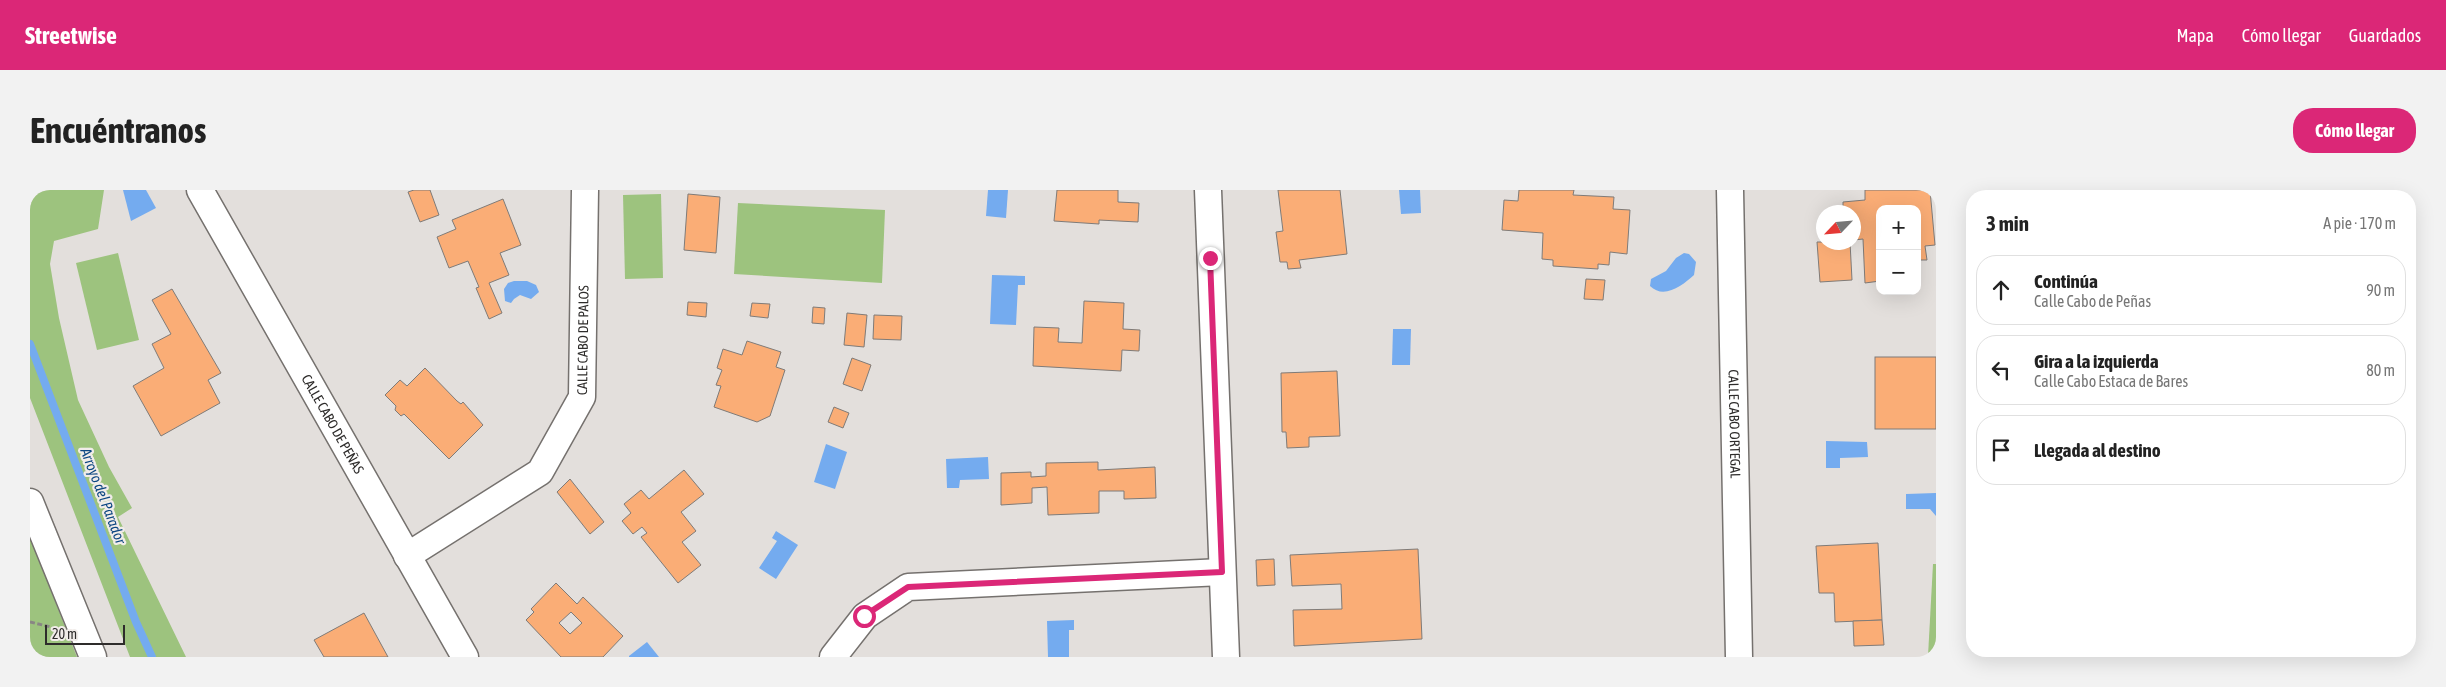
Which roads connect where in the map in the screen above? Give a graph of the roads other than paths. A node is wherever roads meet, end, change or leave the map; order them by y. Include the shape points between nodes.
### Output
1 (200, 190) edge
2 (585, 190) edge
3 (1208, 190) edge
4 (1730, 190) edge
5 (30, 502) edge
6 (407, 556) junction
7 (1222, 572) junction
8 (93, 657) edge
9 (465, 657) edge
10 (833, 657) edge
11 (1226, 657) edge
12 (1739, 657) edge

1 - 6 street, CALLE CABO DE PEÑAS
2 - 6 street, CALLE CABO DE PALOS via 582,397 540,472
3 - 7 street
4 - 12 street, CALLE CABO ORTEGAL
5 - 8 street
6 - 9 street, CALLE CABO DE PEÑAS
7 - 10 street via 908,587 864,616
7 - 11 street

